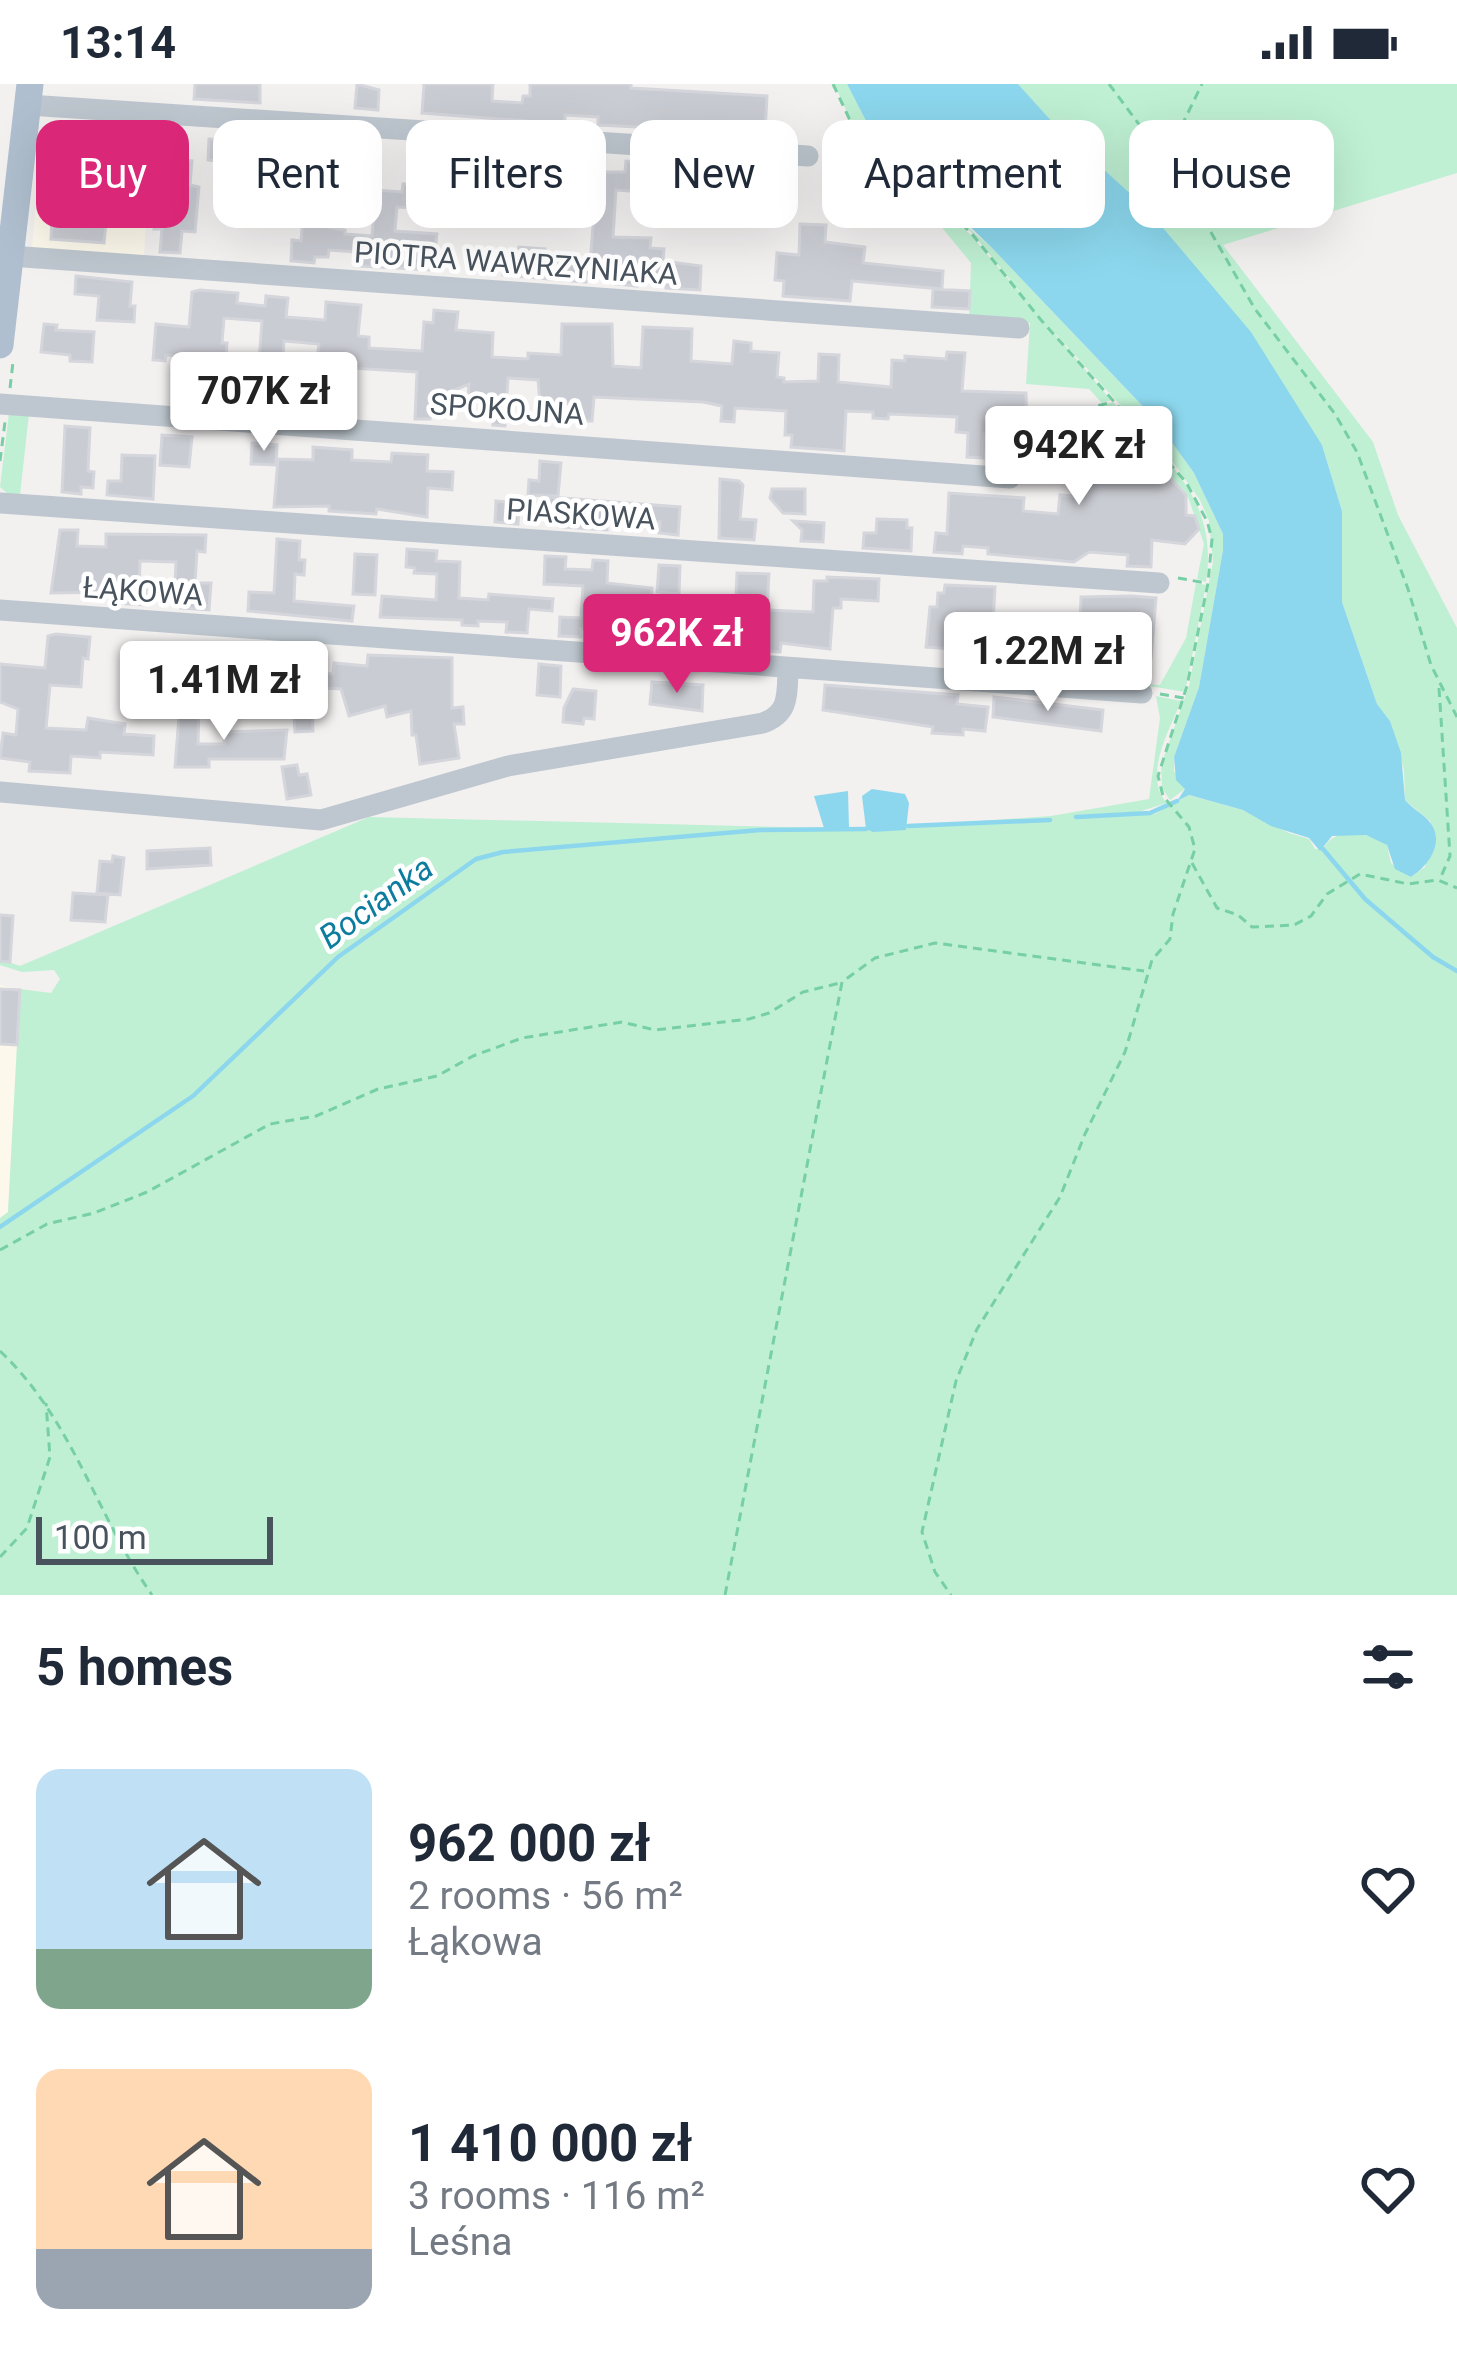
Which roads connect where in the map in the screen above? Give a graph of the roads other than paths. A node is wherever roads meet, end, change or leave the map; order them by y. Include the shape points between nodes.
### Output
1 (29, 95) edge
2 (811, 159) road end
3 (10, 256) junction
4 (1018, 328) dead end
5 (0, 345) edge
6 (0, 404) edge
7 (1000, 478) road end
8 (0, 503) edge
9 (1168, 580) road end
10 (0, 610) edge
11 (788, 668) junction
12 (1149, 693) road end
13 (0, 792) edge

1 - 2 street
1 - 3 main road
3 - 4 street, PIOTRA WAWRZYNIAKA
3 - 5 main road
6 - 7 street, SPOKOJNA
8 - 9 street, PIASKOWA
10 - 11 street, ŁĄKOWA
11 - 12 street, ŁĄKOWA
11 - 13 street via 785,707 763,723 508,766 321,820

